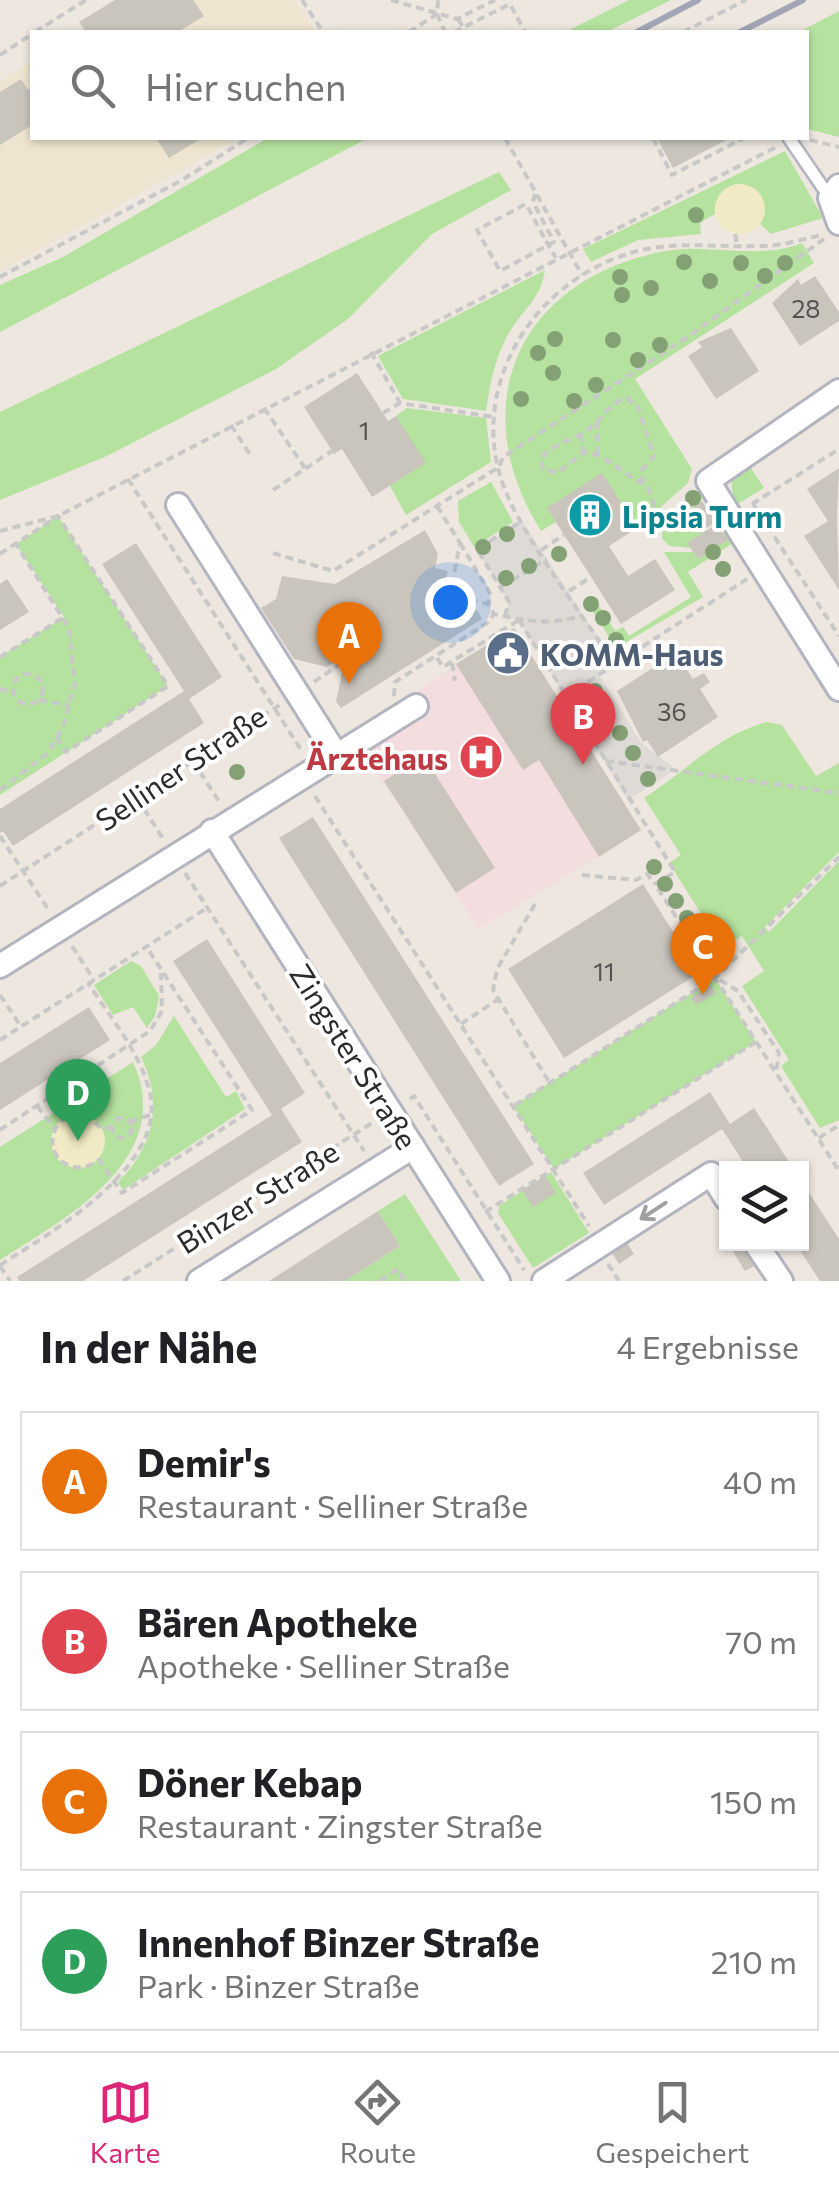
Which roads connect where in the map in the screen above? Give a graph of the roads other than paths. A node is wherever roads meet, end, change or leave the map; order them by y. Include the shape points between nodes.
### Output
1 (795, 140) edge
2 (834, 192) edge
3 (839, 223) edge
4 (839, 391) edge
5 (178, 504) dead end
6 (839, 688) edge
7 (416, 706) dead end
8 (337, 756) junction
9 (222, 825) junction
10 (0, 966) edge
11 (413, 1148) junction
12 (719, 1187) edge
13 (761, 1251) edge
14 (199, 1281) edge
15 (498, 1281) edge
16 (544, 1281) edge
17 (780, 1281) edge

1 - 2 lane
2 - 3 street
4 - 6 street via 701,482 732,518
5 - 8 street, Selliner Straße
7 - 8 street
8 - 9 street
9 - 10 street
9 - 11 street, Zingster Straße
11 - 14 street, Binzer Straße
11 - 15 street, Zingster Straße
12 -> 16 street via 711,1174
13 - 17 street

